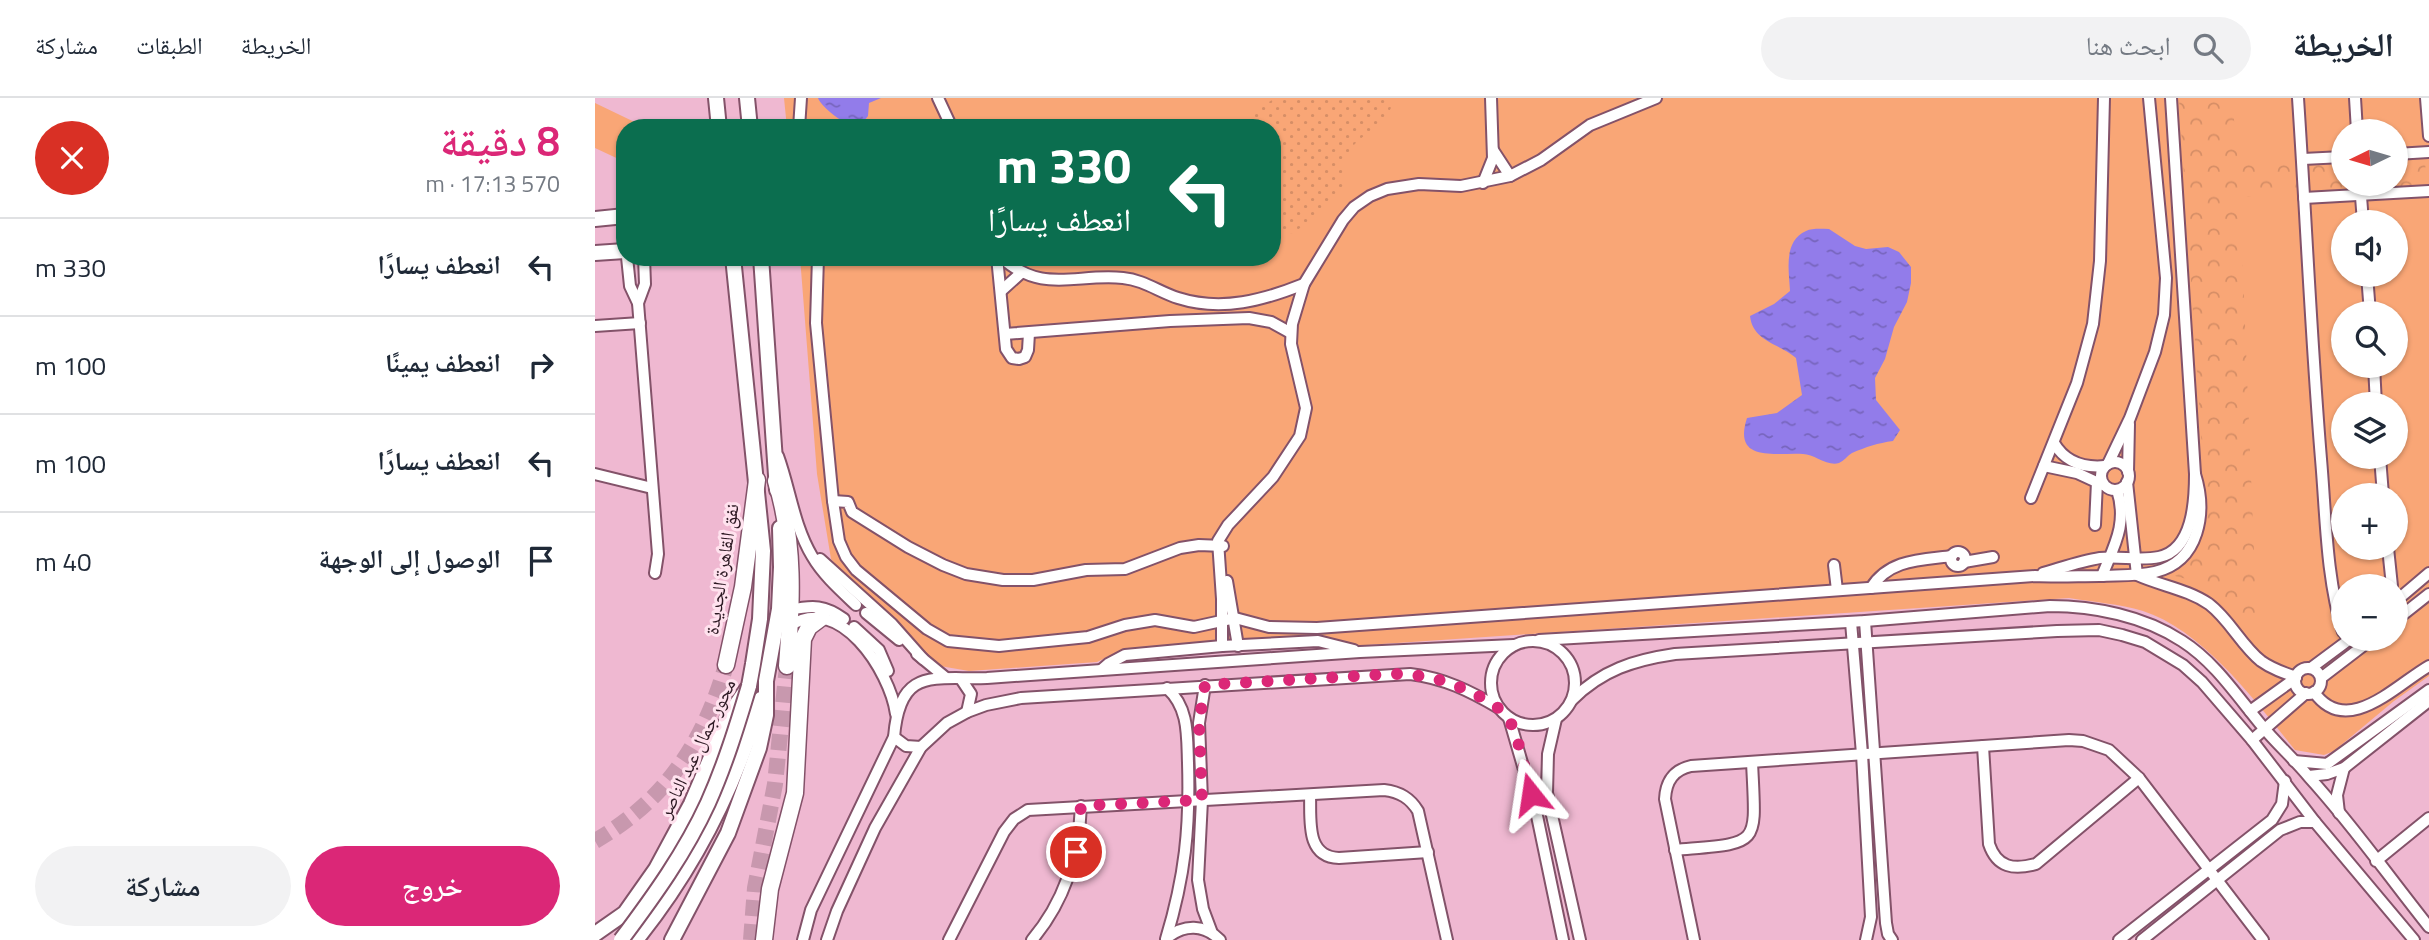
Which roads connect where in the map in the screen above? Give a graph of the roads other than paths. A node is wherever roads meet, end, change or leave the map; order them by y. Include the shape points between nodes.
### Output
1 (716, 98) edge
2 (747, 98) edge
3 (801, 98) edge
4 (938, 98) edge
5 (1491, 98) edge
6 (1656, 98) edge
7 (2104, 98) edge
8 (2149, 98) edge
9 (2171, 98) edge
10 (2298, 98) edge
11 (2355, 98) edge
12 (2426, 98) edge
13 (718, 119) edge
14 (749, 119) edge
15 (800, 119) edge
16 (948, 119) edge
17 (2356, 119) edge
18 (2429, 136) edge
19 (1493, 150) junction
20 (2429, 152) edge
21 (2408, 153) edge
22 (2331, 158) edge
23 (2303, 159) junction
24 (1510, 176) junction
25 (1483, 183) junction
26 (2408, 190) edge
27 (2429, 191) edge
28 (2331, 194) edge
29 (2304, 198) junction
30 (616, 217) edge
31 (595, 219) edge
32 (616, 252) edge
33 (595, 253) edge
34 (628, 266) edge
35 (644, 266) edge
36 (733, 266) edge
37 (762, 266) edge
38 (818, 266) edge
39 (1000, 266) edge
40 (1011, 266) edge
41 (1021, 273) junction
42 (1304, 284) junction
43 (1001, 291) junction
44 (1173, 297) junction
45 (638, 303) junction
46 (1171, 321) junction
47 (640, 323) junction
48 (595, 327) edge
49 (1029, 332) junction
50 (1005, 334) junction
51 (1291, 334) junction
52 (2130, 418) junction
53 (2054, 443) junction
54 (774, 446) junction
55 (2107, 465) junction
56 (2043, 466) junction
57 (595, 474) edge
58 (2195, 474) junction
59 (2128, 477) junction
60 (757, 480) junction
61 (776, 481) junction
62 (2101, 484) junction
63 (652, 488) junction
64 (2117, 490) junction
65 (2031, 498) dead end
66 (833, 500) junction
67 (852, 512) junction
68 (2095, 524) dead end
69 (837, 526) junction
70 (802, 536) junction
71 (1220, 543) junction
72 (1993, 557) dead end
73 (2135, 557) junction
74 (2109, 558) junction
75 (1834, 565) dead end
76 (655, 573) dead end
77 (2429, 573) edge
78 (2334, 574) edge
79 (2137, 575) junction
80 (2035, 576) junction
81 (2102, 576) junction
82 (1871, 588) junction
83 (1836, 590) junction
84 (2408, 591) edge
85 (2429, 594) edge
86 (856, 605) dead end
87 (2408, 611) edge
88 (866, 613) dead end
89 (790, 618) junction
90 (821, 618) junction
91 (1235, 618) junction
92 (844, 619) dead end
93 (1221, 620) junction
94 (1865, 621) junction
95 (1851, 622) junction
96 (854, 627) dead end
97 (1539, 640) junction
98 (1867, 644) junction
99 (1514, 645) junction
100 (1852, 645) junction
101 (1222, 646) junction
102 (1238, 646) junction
103 (2331, 651) edge
104 (2356, 651) edge
105 (1360, 652) junction
106 (923, 659) junction
107 (726, 665) tunnel mouth
108 (786, 666) tunnel mouth
109 (2429, 666) edge
110 (2311, 668) junction
111 (1101, 670) junction
112 (945, 677) junction
113 (2296, 678) junction
114 (2321, 678) junction
115 (961, 679) junction
116 (766, 681) junction
117 (1205, 685) junction
118 (748, 686) junction
119 (1167, 688) junction
120 (2429, 690) edge
121 (2310, 693) junction
122 (892, 694) junction
123 (1572, 700) junction
124 (2429, 701) edge
125 (1499, 708) junction
126 (2254, 708) junction
127 (967, 712) junction
128 (896, 715) junction
129 (1509, 718) junction
130 (1556, 719) junction
131 (2268, 724) junction
132 (894, 737) junction
133 (2252, 740) junction
134 (1983, 746) junction
135 (921, 747) junction
136 (1874, 753) junction
137 (1862, 754) junction
138 (2294, 761) junction
139 (1752, 762) junction
140 (2344, 768) junction
141 (2309, 776) junction
142 (2139, 778) junction
143 (2285, 781) junction
144 (1310, 795) junction
145 (1189, 800) junction
146 (1202, 800) junction
147 (1081, 806) junction
148 (2339, 814) junction
149 (856, 817) junction
150 (2429, 818) edge
151 (2315, 822) junction
152 (875, 828) junction
153 (1879, 843) junction
154 (1867, 844) junction
155 (1675, 850) junction
156 (1428, 852) junction
157 (2376, 861) junction
158 (2208, 871) junction
159 (2216, 882) junction
160 (631, 906) junction
161 (681, 922) junction
162 (2429, 927) edge
163 (595, 934) edge
164 (1216, 936) edge
165 (1166, 939) edge
166 (623, 940) edge
167 (636, 940) edge
168 (662, 940) edge
169 (672, 940) edge
170 (764, 940) edge
171 (803, 940) edge
172 (828, 940) edge
173 (949, 940) edge
174 (1032, 940) edge
175 (1447, 940) edge
176 (1563, 940) edge
177 (1580, 940) edge
178 (1694, 940) edge
179 (1866, 940) edge
180 (1892, 940) edge
181 (2119, 940) edge
182 (2142, 940) edge
183 (2263, 940) edge
184 (2414, 940) edge

1 - 13 main road
2 - 14 main road
3 - 15 street
4 - 16 street
5 - 19 street
6 - 24 street via 1590,125
7 - 53 street via 2097,303 2081,370
8 - 52 street via 2165,303 2158,341
9 - 58 street
10 - 23 street
11 - 17 street
12 - 18 street
19 - 24 street
19 - 25 street
20 - 21 street
22 - 23 street
23 - 29 street
24 - 25 street
25 - 42 street via 1405,185 1370,197 1343,220
26 - 27 street
28 - 29 street
29 - 78 street
30 - 31 main road
32 - 33 main road
34 - 45 street
35 - 45 street
36 - 60 main road, محور جمال عبد الناصر
37 - 54 main road, محور جمال عبد الناصر
38 - 66 street via 816,323
39 - 43 street
40 - 41 street
41 - 43 street
41 - 44 street via 1058,282 1126,278
42 - 44 street via 1248,303
42 - 51 street
43 - 50 street
44 - 46 street
45 - 47 street
46 - 49 street
46 - 51 street via 1249,318 1271,322
47 - 48 street
47 - 63 street
49 - 50 street
49 - 50 street via 1027,354 1019,359 1007,352
51 - 71 street via 1305,401 1303,429 1273,477 1231,521
52 - 55 street
52 - 59 street
53 - 55 street via 2077,463
53 - 56 street
54 - 61 main road, محور جمال عبد الناصر
54 - 70 street
55 - 59 street via 2122,465
55 - 62 street
56 - 62 street via 2066,469
56 - 65 street
57 - 63 street
58 - 73 street via 2190,519 2179,543 2166,555
58 - 79 street via 2200,511 2192,545 2170,565
59 - 64 street
59 - 73 street
60 - 107 highway, نفق القاهرة الجديدة via 743,587
60 - 118 main road, محور جمال عبد الناصر via 762,596
61 - 89 highway via 790,543
61 - 116 main road, محور جمال عبد الناصر via 780,589
62 - 64 street
62 - 68 street
63 - 76 street
64 - 74 street via 2122,523
66 - 67 street via 848,502
66 - 69 street
67 - 69 street
67 - 71 street via 951,569 1003,580 1125,569 1180,548
69 - 93 street via 842,549 856,570 948,641 999,646 1054,642 1143,621 1194,627
70 - 86 street via 824,574
70 - 106 street
71 - 91 street
71 - 93 street
72 - 82 street via 1964,562 1956,552 1898,564
73 - 74 street
73 - 79 street
74 - 80 street
74 - 81 street
75 - 83 street
77 - 84 street
79 - 81 street
79 - 113 street via 2206,603 2261,660
80 - 81 street
80 - 82 street
82 - 83 street
83 - 91 street via 1317,628 1269,627
85 - 87 street
88 - 106 street
89 - 90 street
89 - 92 street via 821,606
89 - 108 highway
90 - 122 street via 838,625 866,649
90 - 170 highway via 803,639 795,793 770,889
91 - 93 street
91 - 102 street
93 - 101 street
94 - 95 street
94 - 98 street
94 - 126 street via 2050,606 2110,612 2184,641
95 - 97 street
95 - 100 street
96 - 122 street via 883,657
97 - 99 street
97 - 123 street via 1560,649 1573,667
98 - 100 street
98 - 133 street via 2057,631 2099,630 2122,635 2145,642 2183,665
98 - 136 street
99 - 105 street
99 - 125 street via 1496,661 1492,673 1493,697
100 - 123 street via 1641,659 1604,674
100 - 137 street
101 - 102 street
101 - 111 street via 1125,655
102 - 105 street via 1318,641
103 - 110 street
104 - 114 street
105 - 111 street
106 - 112 street
109 - 121 street via 2374,704 2358,709 2326,705
110 - 113 street
110 - 114 street
111 - 115 street
112 - 115 street
112 - 128 street via 920,681 909,690
113 - 121 street via 2299,689
113 - 126 street
114 - 121 street via 2320,687
115 - 127 street via 971,694
116 - 161 main road, محور جمال عبد الناصر via 764,726 749,780 723,843
116 - 167 main road via 743,753 712,824 681,879
117 - 119 street
117 - 125 street via 1410,674 1459,686
117 - 146 street via 1199,723
118 - 160 main road, محور جمال عبد الناصر via 724,725 680,825
118 - 166 main road, bridge via 727,757 696,827
119 - 127 street via 1021,698
119 - 145 street via 1179,700 1185,716
120 - 138 street via 2339,758 2327,764
121 - 131 street
122 - 128 street
123 - 130 street
124 - 140 street
125 - 129 street
126 - 131 street
127 - 135 street
128 - 132 street
129 - 130 street via 1533,726
129 - 176 street via 1536,811
130 - 177 street via 1548,754 1547,793
131 - 133 street
131 - 138 street
132 - 135 street via 906,746
132 - 149 street
133 - 143 street
134 - 136 street
134 - 142 street via 2083,741 2109,750
134 - 142 street via 1989,844 2001,864 2036,864
135 - 152 street
136 - 137 street
136 - 153 street
137 - 139 street
137 - 154 street
138 - 141 street
139 - 155 street via 1754,823 1750,834 1736,844
139 - 155 street via 1691,765 1674,773 1665,799
140 - 141 street
140 - 148 street via 2338,786
141 - 148 street
142 - 158 street
143 - 151 street
143 - 158 street via 2282,804 2272,820
144 - 146 street
144 - 156 street via 1384,790 1401,794 1418,811
144 - 156 street via 1313,840 1326,856
145 - 146 street
145 - 147 street
145 - 165 street via 1185,863
146 - 164 street via 1198,880 1203,909
147 - 173 street via 1036,808 1014,819
147 - 174 street via 1069,874 1051,914
148 - 157 street
149 - 152 street
149 - 171 street via 811,909
150 - 157 street
151 - 159 street via 2280,830
151 - 184 street
152 - 172 street
153 - 154 street
153 - 180 street via 1886,930
154 - 179 street via 1871,917
155 - 178 street
156 - 175 street
157 - 162 street
158 - 159 street
158 - 181 street
159 - 182 street
159 - 183 street
160 - 163 main road, محور جمال عبد الناصر
160 - 166 main road
161 - 168 main road
161 - 169 main road, محور جمال عبد الناصر
164 - 165 street via 1188,927

